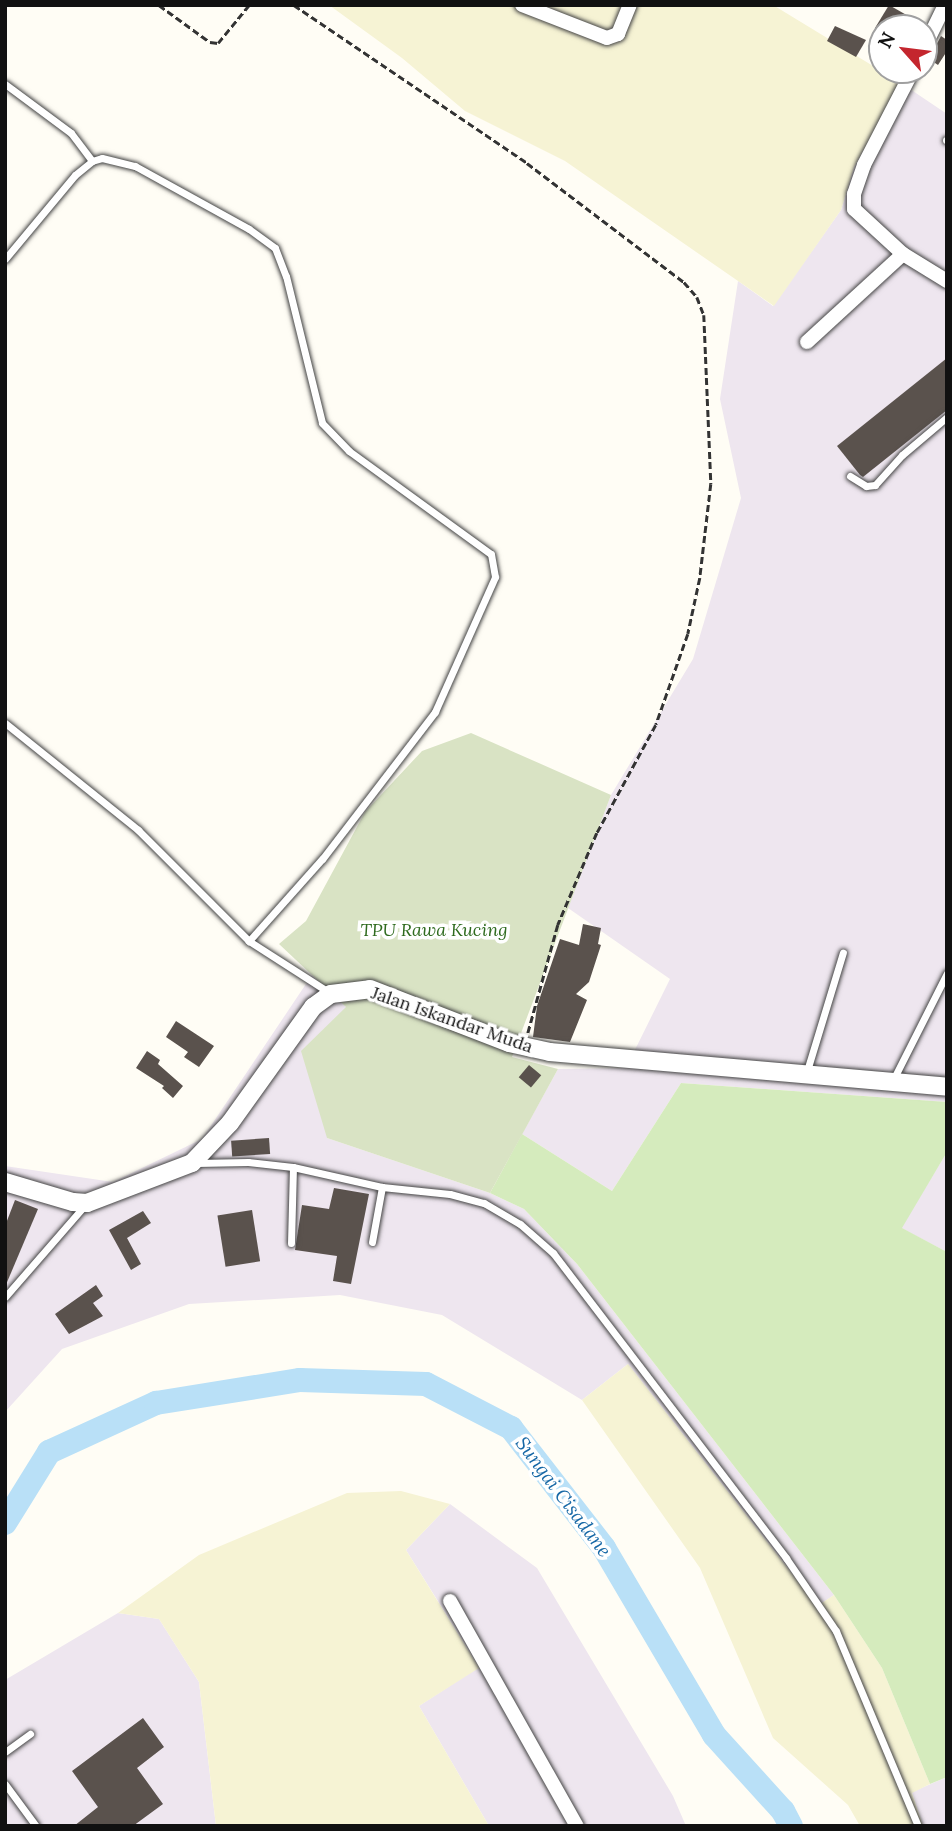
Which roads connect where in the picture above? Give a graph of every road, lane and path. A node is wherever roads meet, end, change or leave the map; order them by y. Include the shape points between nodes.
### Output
1 (159, 5) edge
2 (249, 5) edge
3 (294, 5) edge
4 (522, 5) edge
5 (630, 5) edge
6 (907, 84) edge
7 (5, 85) edge
8 (92, 161) junction
9 (903, 254) junction
10 (5, 259) edge
11 (947, 281) edge
12 (807, 342) dead end
13 (947, 417) edge
14 (850, 476) dead end
15 (5, 723) edge
16 (249, 941) junction
17 (843, 952) dead end
18 (947, 973) edge
19 (331, 994) junction
20 (524, 1046) junction
21 (806, 1074) junction
22 (892, 1081) junction
23 (947, 1087) edge
24 (192, 1163) junction
25 (293, 1167) junction
26 (5, 1182) edge
27 (382, 1187) junction
28 (87, 1203) junction
29 (372, 1242) dead end
30 (292, 1243) dead end
31 (5, 1297) edge
32 (450, 1601) dead end
33 (30, 1734) dead end
34 (5, 1752) edge
35 (5, 1784) edge
36 (573, 1825) edge
37 (36, 1826) edge
38 (918, 1826) edge

1 - 2 path via 210,43 218,43
3 - 20 path via 538,171 684,282 704,315 711,484 688,634 656,725 597,832 558,925
4 - 5 street via 607,38 618,34
6 - 9 street via 854,194 854,209
7 - 8 lane via 71,133
8 - 10 lane
8 - 16 lane via 102,158 135,166 275,248 322,423 349,451 491,554 495,577 435,712 323,859
9 - 11 street
9 - 12 street
13 - 14 lane via 902,455 876,485 866,486
15 - 16 lane via 138,830
16 - 19 lane
17 - 21 lane
18 - 22 lane
19 - 20 street, Jalan Iskandar Muda via 370,989
19 - 24 street via 313,1007 230,1123
20 - 21 street, Jalan Iskandar Muda via 594,1058
21 - 22 street, Jalan Iskandar Muda
22 - 23 street, Jalan Iskandar Muda
24 - 25 lane
24 - 28 street
25 - 27 lane
25 - 30 lane
26 - 28 street
27 - 29 lane
27 - 38 lane via 450,1194 484,1203 520,1224 553,1253 786,1558 836,1631
28 - 31 lane
32 - 36 street
33 - 34 lane
35 - 37 lane

